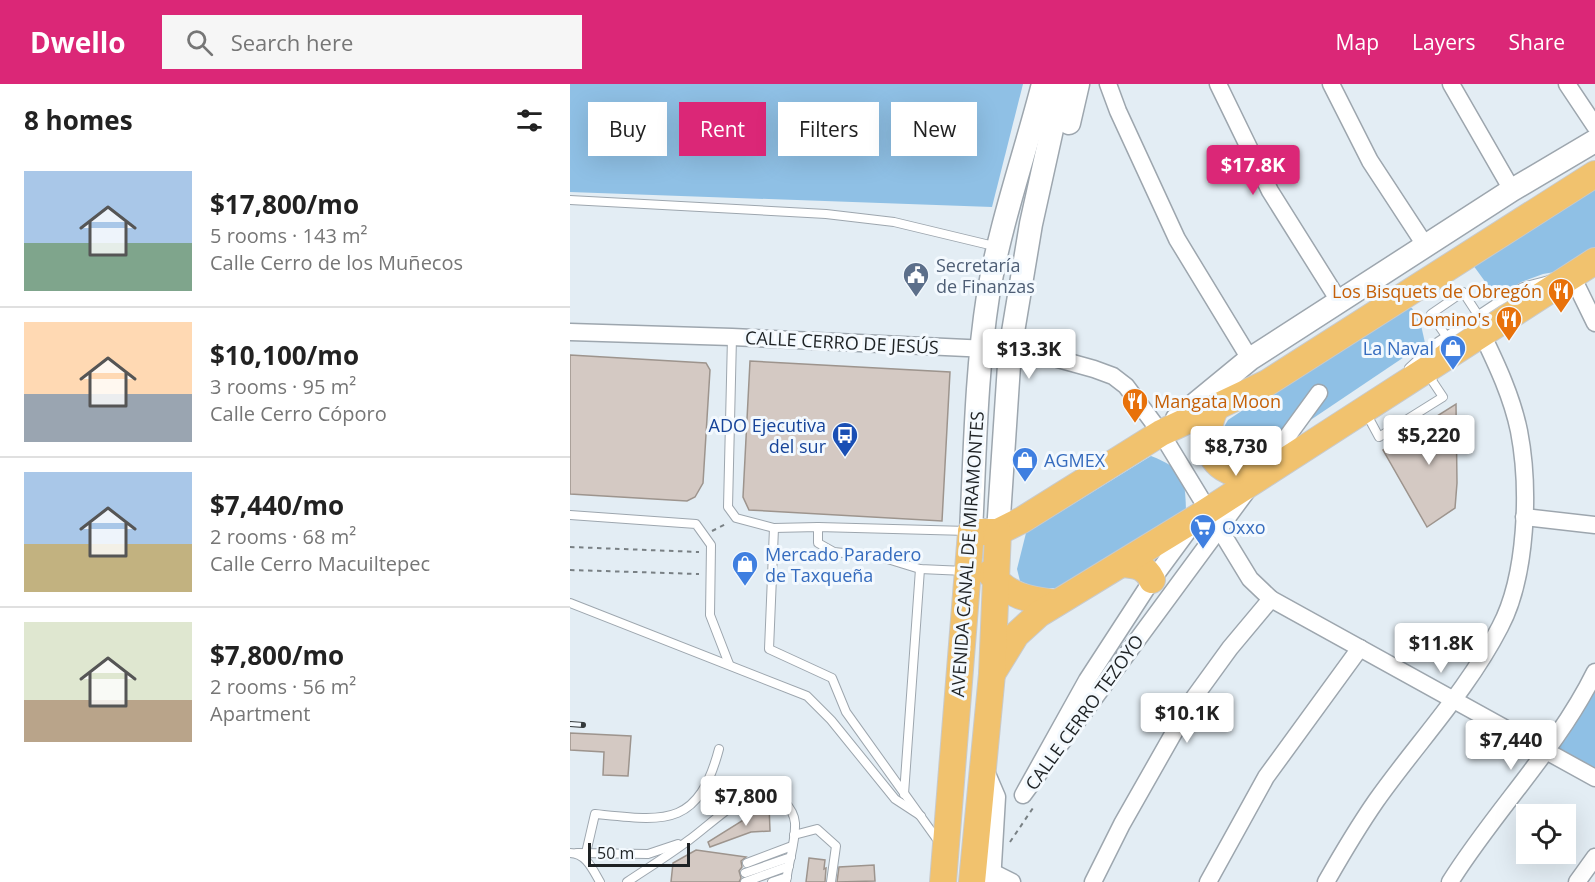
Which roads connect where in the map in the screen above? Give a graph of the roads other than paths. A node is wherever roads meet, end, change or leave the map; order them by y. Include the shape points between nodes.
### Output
1 (1042, 84) edge
2 (1062, 84) edge
3 (1078, 84) edge
4 (1108, 84) edge
5 (1218, 84) edge
6 (1331, 84) edge
7 (1451, 84) edge
8 (1567, 84) edge
9 (1595, 126) edge
10 (1029, 138) junction
11 (1595, 141) edge
12 (1595, 174) edge
13 (1512, 190) junction
14 (570, 200) edge
15 (1031, 224) junction
16 (1425, 245) junction
17 (998, 248) junction
18 (1595, 261) edge
19 (1572, 276) junction
20 (1339, 300) junction
21 (1480, 324) junction
22 (1595, 324) edge
23 (570, 332) edge
24 (1446, 336) junction
25 (732, 337) junction
26 (982, 348) junction
27 (1010, 350) junction
28 (1250, 359) junction
29 (1319, 393) dead end
30 (1216, 407) junction
31 (1366, 409) junction
32 (1161, 433) junction
33 (1270, 471) junction
34 (1204, 513) junction
35 (570, 515) edge
36 (1524, 517) junction
37 (1595, 525) edge
38 (818, 527) junction
39 (774, 528) junction
40 (971, 532) junction
41 (998, 532) junction
42 (1123, 564) junction
43 (920, 569) junction
44 (968, 571) junction
45 (1152, 580) junction
46 (997, 582) junction
47 (1271, 599) junction
48 (570, 603) edge
49 (1056, 603) junction
50 (1360, 648) junction
51 (729, 664) junction
52 (1595, 672) edge
53 (992, 674) junction
54 (1453, 700) junction
55 (720, 749) dead end
56 (1547, 752) junction
57 (1595, 778) edge
58 (904, 794) junction
59 (921, 816) junction
60 (794, 835) junction
61 (687, 842) junction
62 (792, 846) junction
63 (945, 850) junction
64 (578, 853) edge
65 (1595, 857) edge
66 (790, 861) junction
67 (747, 863) dead end
68 (745, 878) edge
69 (786, 880) edge
70 (982, 880) edge
71 (600, 882) edge
72 (627, 882) edge
73 (772, 882) edge
74 (831, 882) edge
75 (943, 882) edge
76 (1012, 882) edge
77 (1093, 882) edge
78 (1208, 882) edge
79 (1326, 882) edge
80 (1450, 882) edge
81 (1577, 882) edge

1 - 10 main road, AVENIDA CANAL DE MIRAMONTES
2 - 15 main road, AVENIDA CANAL DE MIRAMONTES
3 - 15 main road via 1047,217 1042,223
4 - 28 street via 1177,239
5 - 20 street via 1270,191
6 - 16 street via 1370,161
7 - 13 street
8 - 9 street
10 - 15 main road via 1030,165 1020,208
10 - 17 main road, AVENIDA CANAL DE MIRAMONTES
11 - 13 main road
12 - 30 main road via 1267,383
13 - 16 main road
14 - 17 lane via 826,214 894,222
15 - 27 main road, AVENIDA CANAL DE MIRAMONTES
16 - 20 main road
17 - 26 main road, AVENIDA CANAL DE MIRAMONTES
18 - 19 main road
19 - 21 main road
19 - 22 street
20 - 28 main road
21 - 24 lane
21 - 24 lane via 1463,292 1431,314
21 - 31 main road via 1430,367
21 - 36 street via 1519,431
23 - 25 street, CALLE CERRO DE JESÚS
24 - 31 lane
25 - 26 street, CALLE CERRO DE JESÚS
25 - 39 lane via 728,507 736,518
26 - 27 street, CALLE CERRO DE JESÚS
26 - 40 main road, AVENIDA CANAL DE MIRAMONTES
27 - 32 street, CALLE CERRO DE JESÚS via 1040,354 1113,376 1126,386
27 - 41 main road, AVENIDA CANAL DE MIRAMONTES
28 - 32 main road
29 - 45 street, CALLE CERRO TEZOYO via 1023,795 1087,680
30 - 32 main road
30 - 33 main road via 1207,435 1216,463 1242,475
31 - 33 main road
32 - 34 street, CALLE CERRO DE JESÚS
32 - 41 main road
33 - 34 main road
34 - 42 main road
34 - 45 street, CALLE CERRO TEZOYO
34 - 47 street, CALLE CERRO DE JESÚS via 1250,579
35 - 51 lane via 696,524 711,545 710,615
36 - 37 street
36 - 54 street via 1514,591 1501,626
38 - 39 lane
38 - 40 lane
38 - 43 lane via 818,543 834,552 881,557
39 - 58 lane via 769,649 832,678 846,712
40 - 41 main road
40 - 44 main road, AVENIDA CANAL DE MIRAMONTES
40 - 46 main road via 984,564
41 - 46 main road, AVENIDA CANAL DE MIRAMONTES
42 - 45 main road via 1141,567
42 - 49 main road
43 - 44 lane
43 - 58 lane
44 - 63 main road, AVENIDA CANAL DE MIRAMONTES
46 - 49 main road via 1024,598
46 - 53 main road, AVENIDA CANAL DE MIRAMONTES
47 - 50 street, CALLE CERRO DE JESÚS
47 - 77 street via 1193,699
48 - 51 lane
49 - 53 main road via 1026,625
50 - 54 street, CALLE CERRO DE JESÚS
50 - 78 street via 1266,777
51 - 59 lane via 807,696 895,799
52 - 56 street
53 - 70 main road, AVENIDA CANAL DE MIRAMONTES via 983,765
54 - 56 street, CALLE CERRO DE JESÚS
54 - 79 street via 1376,801
55 - 64 lane via 712,775 698,798 681,812 648,819 595,814
56 - 57 street, CALLE CERRO DE JESÚS
56 - 80 street
58 - 59 lane
59 - 63 lane
60 - 61 lane via 795,820 790,810 774,793 763,790 746,797
60 - 62 lane
60 - 74 lane via 817,829 836,846
61 - 64 lane via 648,854
61 - 72 lane
62 - 66 lane
62 - 67 lane
63 - 70 main road
63 - 75 main road, AVENIDA CANAL DE MIRAMONTES
64 - 71 lane
65 - 81 street
66 - 68 lane
66 - 69 lane
69 - 73 lane
70 - 76 street

